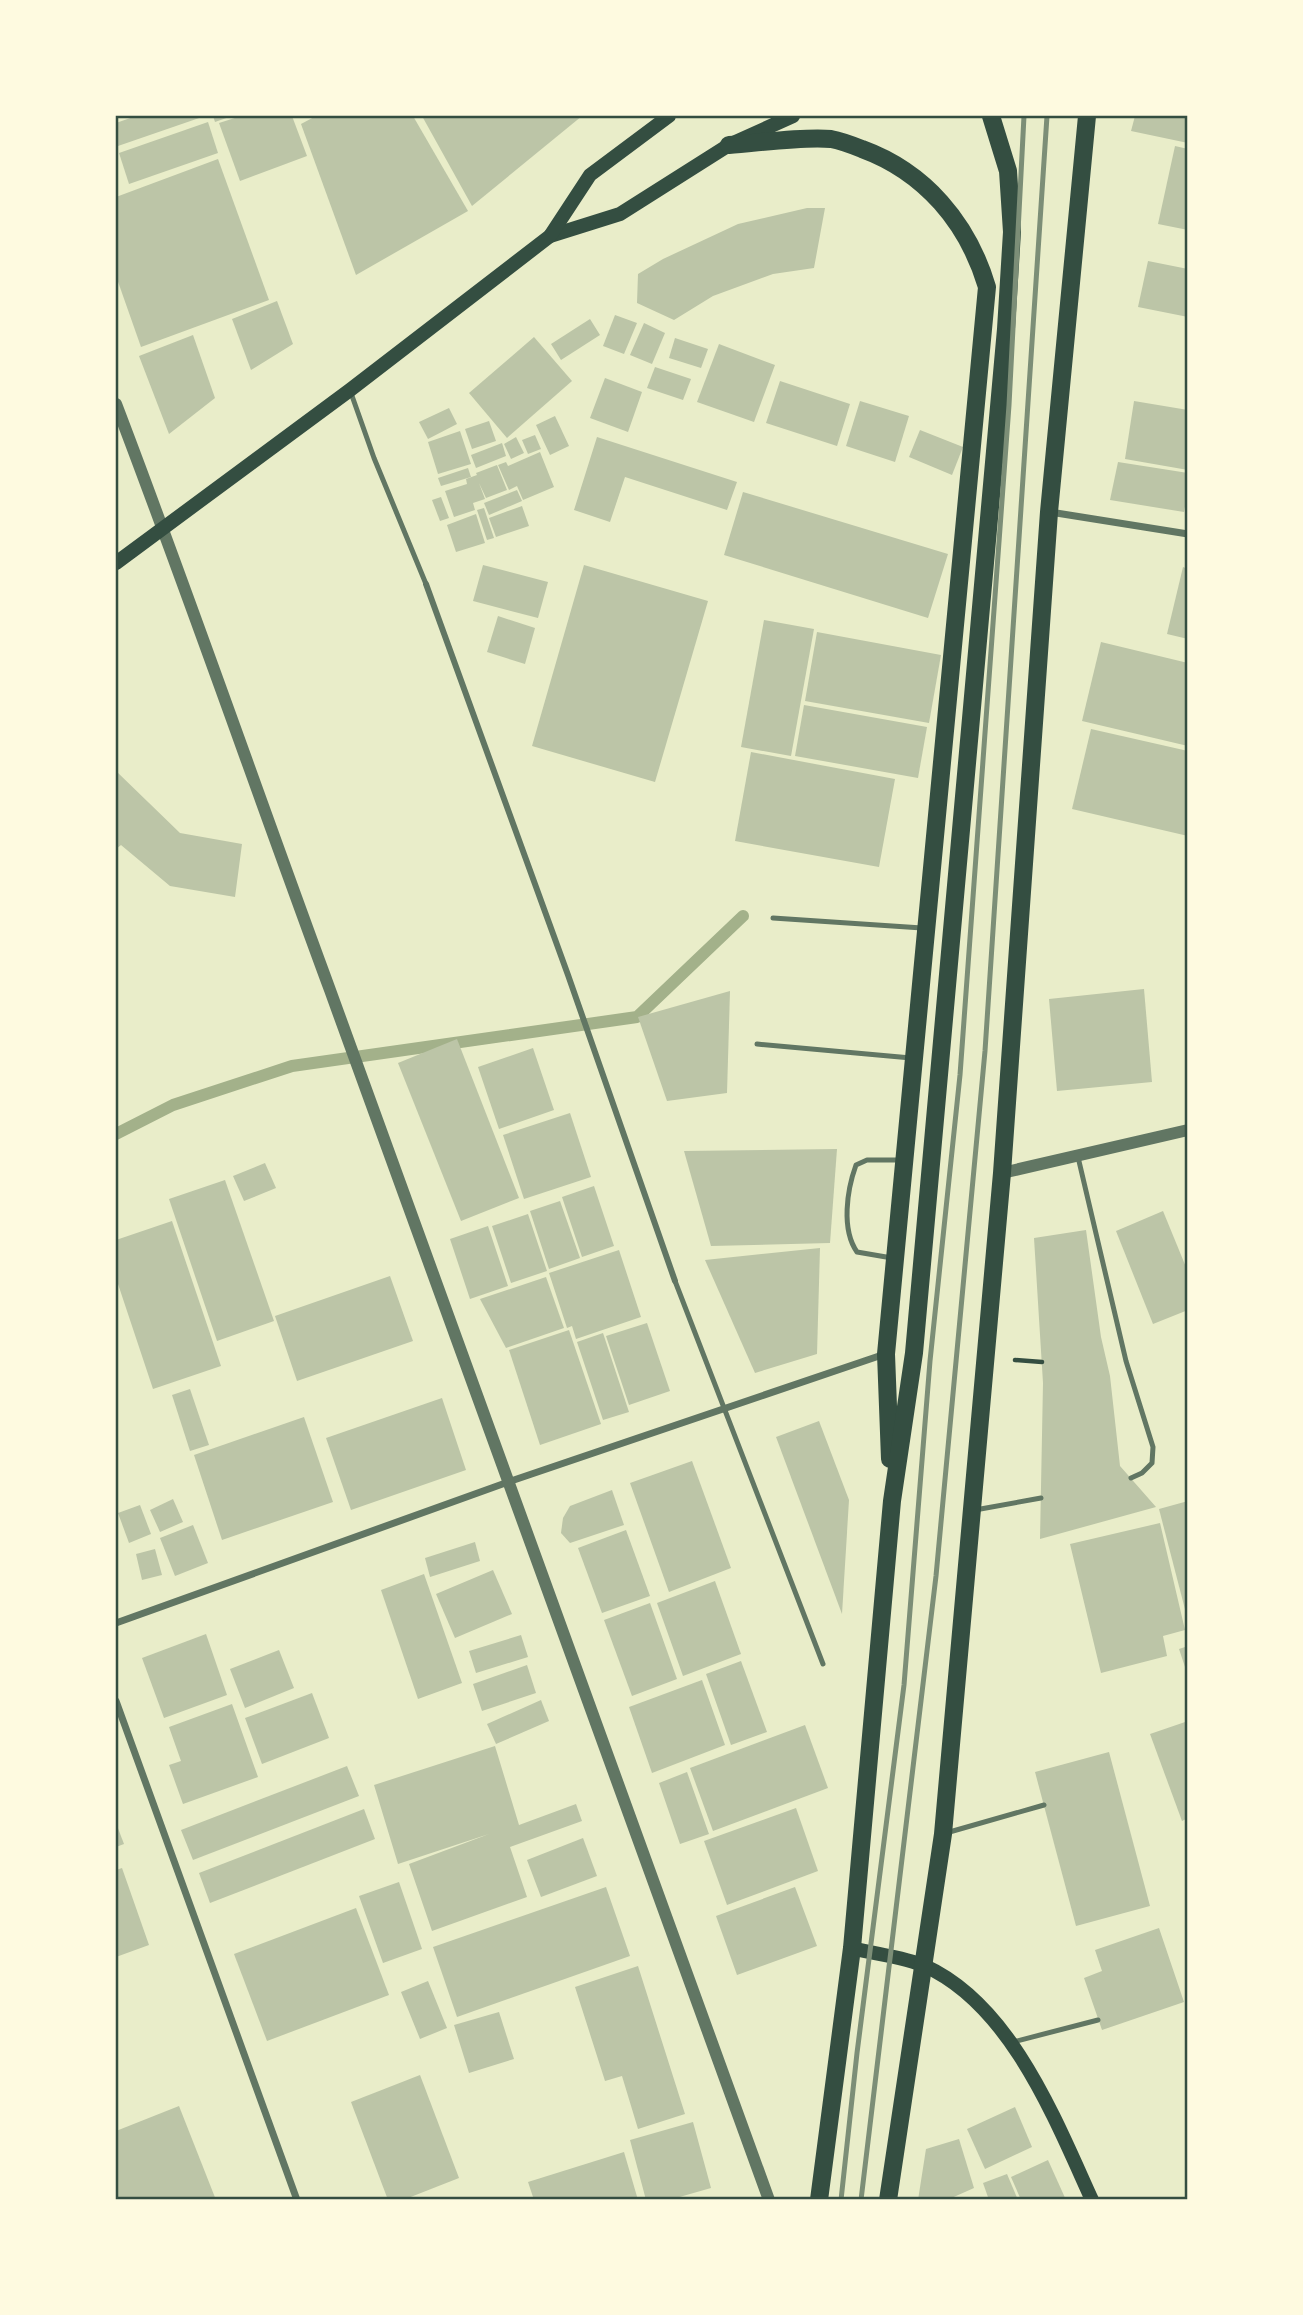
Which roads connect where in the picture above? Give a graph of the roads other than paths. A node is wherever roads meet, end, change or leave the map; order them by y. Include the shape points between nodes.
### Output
1 (669, 116) edge
2 (793, 116) edge
3 (991, 116) edge
4 (1087, 116) edge
5 (729, 145) junction
6 (550, 236) junction
7 (350, 390) junction
8 (116, 404) edge
9 (1049, 512) junction
10 (163, 527) junction
11 (1188, 534) edge
12 (116, 563) edge
13 (426, 584) joint
14 (773, 918) dead end
15 (925, 928) junction
16 (757, 1044) dead end
17 (914, 1058) junction
18 (1188, 1130) edge
19 (1078, 1157) junction
20 (904, 1160) junction
21 (1002, 1173) junction
22 (894, 1258) junction
23 (675, 1281) joint
24 (886, 1354) junction
25 (726, 1408) junction
26 (1130, 1479) dead end
27 (511, 1481) junction
28 (1041, 1498) dead end
29 (892, 1501) junction
30 (972, 1511) junction
31 (116, 1623) edge
32 (823, 1664) dead end
33 (116, 1701) edge
34 (1044, 1805) dead end
35 (943, 1834) junction
36 (852, 1948) junction
37 (924, 1966) junction
38 (1098, 2020) dead end
39 (1010, 2043) junction
40 (297, 2200) edge
41 (769, 2200) edge
42 (820, 2200) edge
43 (888, 2200) edge
44 (1092, 2200) edge

1 - 6 main road via 590,175
2 - 5 main road
3 - 29 main road via 1008,171 1012,232 1006,330 914,1353
4 - 9 main road
5 - 6 main road via 620,214
5 - 15 main road via 831,139 904,168 952,218 979,260 987,287
6 - 7 main road
7 - 10 main road
7 - 13 lane
8 - 10 street
9 - 11 street
9 - 21 main road
10 - 12 main road
10 - 27 street
13 - 23 street
14 - 15 lane
15 - 17 main road
16 - 17 lane
17 - 20 main road
18 - 19 street
19 - 21 street
19 - 26 lane via 1126,1361 1153,1447 1152,1463
20 - 22 main road
20 - 22 lane via 867,1160 856,1165 850,1181 850,1241 857,1252
21 - 30 main road
22 - 24 main road
23 - 25 lane
24 - 25 street
24 - 29 main road
25 - 27 street
25 - 32 lane
27 - 31 street
27 - 41 street
28 - 30 lane
29 - 36 main road
30 - 35 main road
33 - 40 street
34 - 35 lane
35 - 37 main road
36 - 37 main road
36 - 42 main road
37 - 39 main road via 969,1993
37 - 43 main road
38 - 39 lane
39 - 44 main road via 1050,2109

